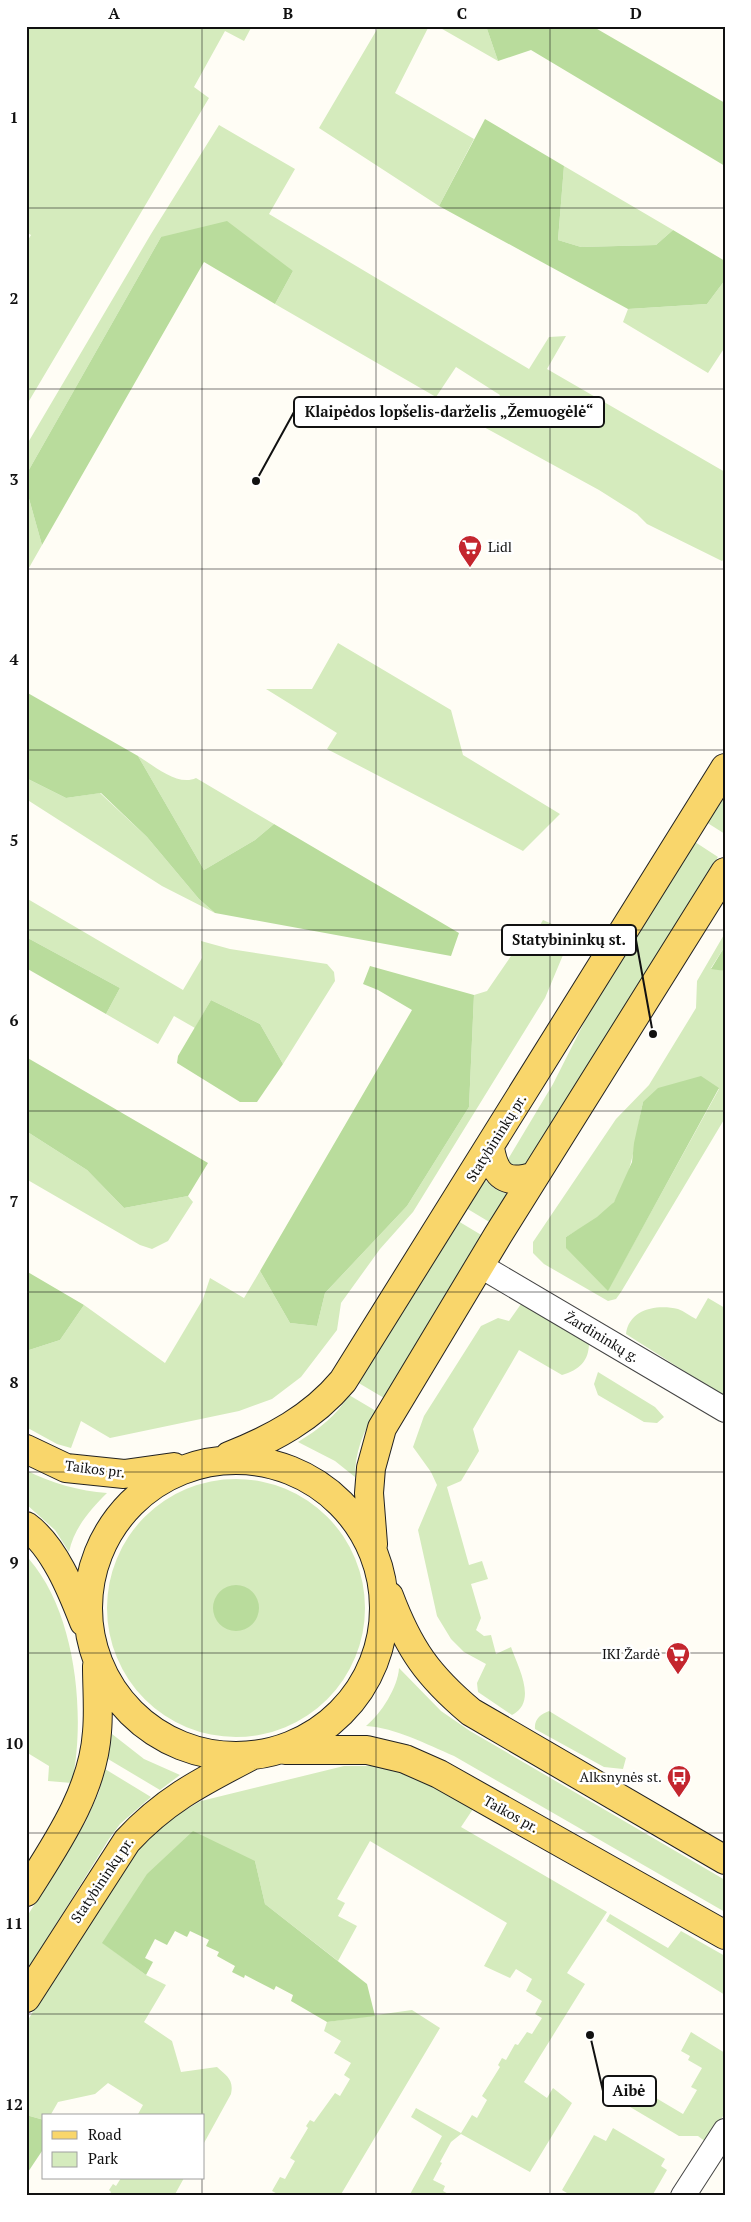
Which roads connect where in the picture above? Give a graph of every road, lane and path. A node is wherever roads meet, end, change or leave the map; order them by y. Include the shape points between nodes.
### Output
1 (725, 768) edge
2 (725, 872) edge
3 (490, 1148) junction
4 (535, 1176) junction
5 (480, 1265) junction
6 (725, 1410) edge
7 (26, 1449) edge
8 (208, 1462) junction
9 (26, 1526) edge
10 (374, 1553) junction
11 (382, 1579) junction
12 (90, 1635) junction
13 (97, 1662) junction
14 (280, 1750) junction
15 (252, 1756) junction
16 (725, 1860) edge
17 (26, 1892) edge
18 (725, 1935) edge
19 (26, 1998) edge
20 (725, 2131) edge
21 (683, 2196) edge

1 - 3 main road, Statybininkų pr.
2 - 4 main road
3 - 4 main road via 493,1166 500,1175 520,1180
3 - 8 main road, Statybininkų pr. via 358,1359 329,1398 267,1441
4 - 5 main road
5 - 6 street, Žardininkų g.
5 - 10 main road via 382,1428 371,1468 369,1493
7 - 8 main road, Taikos pr. via 66,1468 124,1474
8 - 10 main road via 258,1461 301,1474 325,1488 345,1506 362,1528
8 - 12 main road via 172,1474 148,1488 127,1506 110,1528 90,1580 87,1607
9 - 12 main road via 33,1530 69,1585
10 - 11 main road
11 - 14 main road via 385,1606 382,1633 364,1684 348,1706 328,1724
11 - 16 main road via 405,1636 426,1669 471,1712
12 - 13 main road
13 - 15 main road via 126,1709 171,1742 206,1753
13 - 17 main road via 97,1732 86,1784 61,1837
14 - 15 main road
14 - 18 main road, Taikos pr. via 366,1750 405,1759 439,1774
15 - 19 main road, Statybininkų pr. via 169,1801 126,1840
20 - 21 street

